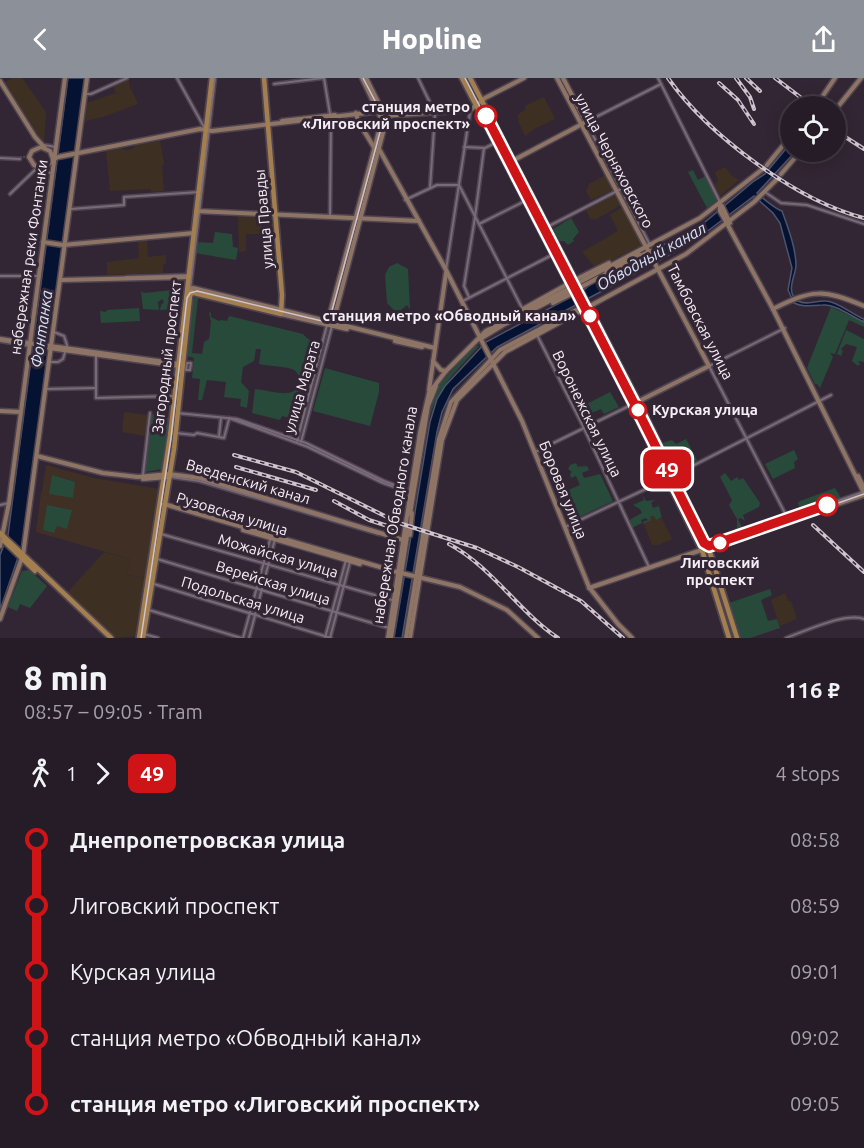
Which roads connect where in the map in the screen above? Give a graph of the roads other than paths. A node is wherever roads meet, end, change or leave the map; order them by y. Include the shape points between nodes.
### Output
1 (65, 78) edge
2 (87, 78) edge
3 (127, 78) edge
4 (177, 78) edge
5 (214, 78) edge
6 (264, 78) edge
7 (330, 78) edge
8 (364, 78) edge
9 (418, 78) edge
10 (462, 78) edge
11 (470, 78) edge
12 (524, 78) edge
13 (557, 78) edge
14 (563, 78) edge
15 (658, 78) edge
16 (835, 78) edge
17 (861, 78) edge
18 (324, 79) edge
19 (1, 80) edge
20 (274, 84) dead end
21 (661, 84) junction
22 (86, 94) junction
23 (823, 96) edge
24 (846, 97) edge
25 (482, 101) junction
26 (476, 107) junction
27 (470, 111) junction
28 (356, 114) junction
29 (382, 114) junction
30 (435, 114) junction
31 (331, 117) junction
32 (268, 124) junction
33 (584, 124) junction
34 (208, 130) junction
35 (35, 137) junction
36 (495, 143) junction
37 (44, 147) junction
38 (56, 147) junction
39 (464, 147) junction
40 (36, 148) junction
41 (484, 148) junction
42 (780, 149) edge
43 (377, 150) junction
44 (77, 153) junction
45 (0, 158) edge
46 (19, 158) tunnel mouth
47 (55, 160) junction
48 (512, 160) junction
49 (791, 162) edge
50 (37, 170) junction
51 (53, 173) junction
52 (459, 185) junction
53 (430, 188) junction
54 (618, 190) junction
55 (199, 192) junction
56 (764, 193) junction
57 (10, 194) dead end
58 (531, 198) junction
59 (405, 199) junction
60 (525, 201) junction
61 (720, 202) junction
62 (71, 209) junction
63 (198, 211) junction
64 (275, 215) junction
65 (476, 217) junction
66 (331, 218) junction
67 (358, 219) junction
68 (418, 222) junction
69 (728, 223) junction
70 (479, 224) junction
71 (864, 224) edge
72 (547, 228) junction
73 (194, 233) junction
74 (45, 242) junction
75 (64, 245) junction
76 (649, 249) junction
77 (553, 255) junction
78 (656, 262) joint
79 (660, 270) junction
80 (446, 272) junction
81 (0, 276) edge
82 (39, 276) junction
83 (189, 276) junction
84 (507, 278) junction
85 (61, 280) junction
86 (579, 285) junction
87 (570, 290) junction
88 (190, 291) junction
89 (469, 297) junction
90 (461, 302) junction
91 (584, 306) junction
92 (864, 307) edge
93 (523, 309) junction
94 (774, 309) junction
95 (281, 312) junction
96 (512, 316) junction
97 (330, 324) junction
98 (784, 329) junction
99 (54, 332) junction
100 (537, 335) junction
101 (0, 340) edge
102 (481, 340) junction
103 (31, 345) junction
104 (50, 347) junction
105 (435, 349) junction
106 (66, 350) junction
107 (96, 354) junction
108 (433, 361) junction
109 (491, 361) junction
110 (50, 362) junction
111 (317, 364) junction
112 (181, 365) junction
113 (321, 366) junction
114 (709, 366) junction
115 (446, 371) junction
116 (96, 388) junction
117 (46, 389) junction
118 (429, 393) junction
119 (831, 395) dead end
120 (174, 396) junction
121 (638, 401) junction
122 (820, 401) junction
123 (631, 405) junction
124 (428, 406) junction
125 (305, 410) junction
126 (0, 411) edge
127 (310, 411) junction
128 (21, 412) junction
129 (150, 412) dead end
130 (177, 413) junction
131 (221, 418) junction
132 (229, 418) junction
133 (584, 428) junction
134 (176, 433) junction
135 (219, 437) junction
136 (747, 438) junction
137 (299, 441) junction
138 (535, 452) junction
139 (37, 457) junction
140 (674, 475) junction
141 (167, 476) junction
142 (143, 478) junction
143 (668, 478) junction
144 (862, 479) edge
145 (864, 491) edge
146 (411, 492) junction
147 (618, 502) junction
148 (9, 503) junction
149 (162, 505) junction
150 (0, 506) edge
151 (788, 519) junction
152 (565, 528) junction
153 (157, 533) junction
154 (273, 538) junction
155 (2, 539) edge
156 (403, 540) junction
157 (709, 547) junction
158 (702, 550) junction
159 (405, 553) junction
160 (22, 556) junction
161 (154, 558) junction
162 (348, 560) junction
163 (714, 561) junction
164 (706, 562) junction
165 (263, 563) junction
166 (269, 565) junction
167 (649, 569) junction
168 (401, 575) junction
169 (415, 578) junction
170 (152, 584) junction
171 (339, 585) junction
172 (344, 586) junction
173 (598, 587) junction
174 (589, 588) junction
175 (256, 589) junction
176 (262, 591) junction
177 (394, 601) junction
178 (146, 610) junction
179 (332, 612) junction
180 (249, 613) junction
181 (337, 613) junction
182 (255, 615) junction
183 (0, 619) edge
184 (864, 619) edge
185 (389, 628) junction
186 (623, 630) junction
187 (142, 637) edge
188 (326, 637) edge
189 (109, 638) edge
190 (158, 638) edge
191 (242, 638) edge
192 (249, 638) edge
193 (331, 638) edge
194 (389, 638) edge
195 (408, 638) edge
196 (538, 638) edge
197 (632, 638) edge
198 (729, 638) edge
199 (736, 638) edge
200 (786, 638) edge

1 - 38 street, набережная реки Фонтанки
2 - 22 street
3 - 22 street
4 - 34 street
5 - 34 main road, Загородный проспект
6 - 32 main road, улица Правды
7 - 18 street
8 - 29 street
9 - 30 street
10 - 26 main road
11 - 25 main road
12 - 25 street
13 - 33 street, улица Черняховского
14 - 33 street, улица Черняховского
15 - 21 street
16 - 23 street
17 - 24 street
18 - 20 street
18 - 31 street
19 - 35 street
21 - 33 street
21 - 61 street
22 - 44 street
25 - 26 street
25 - 48 main road
26 - 27 street
26 - 36 main road
27 - 30 street
27 - 39 street
28 - 29 street
28 - 31 street
28 - 43 street
29 - 30 street
29 - 43 street, улица Марата
30 - 53 street
31 - 32 street
31 - 66 street
32 - 34 street
32 - 64 main road, улица Правды
33 - 48 street
33 - 54 street, улица Черняховского
34 - 44 street
34 - 55 main road, Загородный проспект
34 - 63 street, Загородный проспект
35 - 37 street
35 - 40 street
36 - 41 street
36 - 60 main road
37 - 38 street
37 - 40 street
37 - 47 street
38 - 47 street, набережная реки Фонтанки
39 - 41 street
39 - 52 street
40 - 50 street via 27,157
41 - 65 street
42 - 61 street via 765,166
43 - 59 street
43 - 67 street, улица Марата
44 - 47 street
44 - 62 street
45 - 46 street
47 - 50 street
47 - 51 street, набережная реки Фонтанки
48 - 58 main road
49 - 56 street
50 - 51 street
50 - 57 street
51 - 74 street, набережная реки Фонтанки
52 - 53 street
52 - 65 street
52 - 80 street
53 - 59 street
54 - 72 street
54 - 76 street, улица Черняховского
55 - 62 street via 124,197 124,205
55 - 63 main road, Загородный проспект
56 - 69 street, набережная Обводного канала
56 - 71 street via 781,202 807,205
58 - 60 street
58 - 72 main road
59 - 68 street
60 - 70 street
60 - 77 main road
61 - 69 street
61 - 76 street
62 - 75 street
63 - 64 street
63 - 73 main road, Загородный проспект
63 - 88 street, Загородный проспект
64 - 66 street
64 - 95 main road, улица Правды
65 - 70 street
65 - 89 street via 464,286
66 - 67 street
67 - 68 street
67 - 97 street, улица Марата
68 - 80 street
69 - 79 street, набережная Обводного канала
69 - 94 street
70 - 84 street
72 - 86 main road
73 - 75 street
73 - 83 main road, Загородный проспект
74 - 75 street
74 - 82 street, набережная реки Фонтанки
75 - 85 street
76 - 78 street, улица Черняховского
76 - 86 street
76 - 86 street via 620,257
77 - 84 street
77 - 87 main road
78 - 79 street, Тамбовская улица
79 - 91 street, набережная Обводного канала
79 - 114 street, Тамбовская улица
80 - 90 street
80 - 105 street
81 - 82 street
82 - 103 street, набережная реки Фонтанки
83 - 85 street
83 - 88 main road, Загородный проспект
84 - 89 street
84 - 93 street
85 - 99 street
86 - 91 main road
87 - 91 main road
87 - 93 street
87 - 96 street, набережная Обводного канала
87 - 102 street, набережная Обводного канала
88 - 95 main road
88 - 112 main road, Загородный проспект
89 - 90 street
90 - 102 street
91 - 100 street, набережная Обводного канала
91 - 109 street, набережная Обводного канала via 506,346
91 - 121 main road
91 - 123 main road
92 - 94 street via 828,294 799,296
93 - 96 street
94 - 98 street
95 - 97 street
96 - 102 street, набережная Обводного канала
97 - 105 street
97 - 111 street, улица Марата
97 - 113 street, улица Марата
98 - 114 street
98 - 122 street
99 - 104 street
99 - 106 street via 65,338
100 - 109 street, набережная Обводного канала
100 - 133 street, Воронежская улица
101 - 103 street
102 - 109 street, Боровая улица
102 - 115 street, набережная Обводного канала
102 - 124 street, набережная Обводного канала via 436,386
103 - 104 street
103 - 128 street, набережная реки Фонтанки
104 - 106 street
104 - 110 street
105 - 108 street
106 - 107 street
106 - 110 street via 62,360
107 - 112 street
107 - 116 street
108 - 115 street
108 - 118 street
109 - 138 street, Боровая улица
109 - 169 street, набережная Обводного канала via 454,398 441,428
110 - 117 street
111 - 113 street
111 - 125 street, улица Марата
112 - 120 main road, Загородный проспект
112 - 130 main road, Загородный проспект
113 - 127 street, улица Марата
114 - 121 street
114 - 136 street, Тамбовская улица
115 - 118 street, набережная Обводного канала
116 - 117 street
116 - 120 street via 96,398
117 - 139 street
118 - 124 street
118 - 146 street, набережная Обводного канала
119 - 122 street
120 - 141 main road, Загородный проспект
121 - 123 street
121 - 140 main road
122 - 136 street
122 - 144 street
122 - 145 street
123 - 133 street
123 - 143 main road
124 - 146 street, набережная Обводного канала
125 - 127 street
125 - 137 street, улица Марата
126 - 128 street
127 - 137 street, улица Марата
128 - 148 street, набережная реки Фонтанки
129 - 142 street
130 - 131 street
130 - 134 main road, Загородный проспект
131 - 132 street
131 - 135 street
132 - 135 street via 224,438
132 - 137 street
133 - 138 street
133 - 147 street, Воронежская улица
134 - 135 street
134 - 141 main road, Загородный проспект
136 - 140 street
136 - 151 street, Тамбовская улица
137 - 146 street via 383,483
138 - 152 street, Боровая улица
139 - 142 street, Введенский канал
139 - 160 street
140 - 143 street
140 - 157 main road
141 - 142 street, Введенский канал
141 - 149 main road, Загородный проспект
141 - 156 street, Введенский канал via 200,478
143 - 147 street
143 - 158 main road
144 - 145 street
145 - 151 street
146 - 156 street, набережная Обводного канала
146 - 159 street, набережная Обводного канала
147 - 152 street
147 - 167 street, Воронежская улица
148 - 150 street
148 - 155 street, набережная реки Фонтанки
149 - 153 main road, Загородный проспект
149 - 154 street, Рузовская улица
151 - 157 street
152 - 174 street, Боровая улица
153 - 161 main road, Загородный проспект
153 - 165 street, Можайская улица
154 - 162 street, Рузовская улица
154 - 165 street
154 - 166 street
155 - 160 main road
156 - 159 street
156 - 168 street, набережная Обводного канала
157 - 158 street
157 - 163 main road
158 - 164 main road
158 - 167 street
159 - 168 street, набережная Обводного канала
160 - 183 street
160 - 189 main road
161 - 170 main road, Загородный проспект
161 - 175 street, Верейская улица
162 - 168 street, Рузовская улица
162 - 171 street
162 - 172 street
163 - 164 main road
163 - 199 main road
164 - 198 main road
165 - 166 street, Можайская улица
165 - 175 street
166 - 171 street, Можайская улица
166 - 176 street
167 - 173 street
168 - 169 street, Рузовская улица
168 - 177 street, набережная Обводного канала
168 - 194 street, набережная Обводного канала
169 - 195 street, набережная Обводного канала
169 - 196 street, Рузовская улица via 458,586 488,600
170 - 178 main road, Загородный проспект
170 - 180 street, Подольская улица
171 - 172 street, Можайская улица
171 - 179 street
172 - 177 street, Можайская улица
172 - 181 street
173 - 174 street
173 - 186 street, Боровая улица via 596,595
174 - 186 street, Боровая улица
175 - 176 street, Верейская улица
175 - 180 street
176 - 179 street, Верейская улица
176 - 182 street
177 - 185 street, набережная Обводного канала
178 - 187 main road, Загородный проспект
178 - 191 street
179 - 181 street, Верейская улица
179 - 188 street
180 - 182 street, Подольская улица
180 - 191 street
181 - 185 street, Верейская улица
181 - 193 street
182 - 188 street, Подольская улица
182 - 192 street
184 - 200 street via 844,618
185 - 194 street, набережная Обводного канала
186 - 197 street, Боровая улица
187 - 190 street
188 - 193 street, Подольская улица

